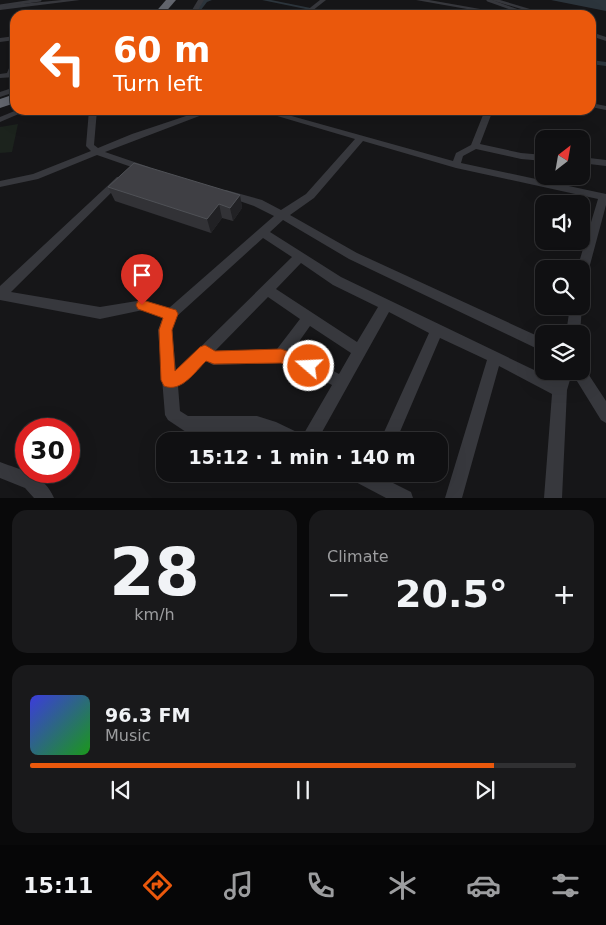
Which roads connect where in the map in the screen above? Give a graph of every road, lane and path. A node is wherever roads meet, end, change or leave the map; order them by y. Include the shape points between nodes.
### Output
1 (40, 0) edge
2 (77, 0) edge
3 (171, 0) edge
4 (323, 0) edge
5 (419, 0) edge
6 (488, 0) edge
7 (494, 0) edge
8 (0, 7) edge
9 (162, 10) edge
10 (310, 10) edge
11 (480, 10) edge
12 (516, 10) edge
13 (529, 10) edge
14 (12, 115) edge
15 (93, 115) edge
16 (199, 115) edge
17 (278, 115) edge
18 (487, 115) edge
19 (0, 120) edge
20 (360, 140) junction
21 (475, 146) junction
22 (99, 152) junction
23 (535, 157) edge
24 (590, 161) edge
25 (606, 163) edge
26 (456, 165) junction
27 (134, 166) junction
28 (153, 171) edge
29 (0, 184) edge
30 (220, 192) edge
31 (605, 197) edge
32 (282, 215) junction
33 (262, 232) junction
34 (300, 256) junction
35 (586, 260) edge
36 (266, 290) junction
37 (0, 295) edge
38 (386, 305) junction
39 (171, 314) junction
40 (308, 318) junction
41 (437, 330) junction
42 (535, 342) edge
43 (359, 351) junction
44 (205, 352) junction
45 (281, 356) junction
46 (495, 357) junction
47 (169, 380) junction
48 (563, 380) edge
49 (584, 380) edge
50 (342, 383) junction
51 (560, 390) junction
52 (606, 415) edge
53 (280, 432) edge
54 (313, 432) edge
55 (392, 432) edge
56 (0, 470) edge
57 (378, 482) edge
58 (46, 498) edge
59 (405, 498) edge
60 (453, 498) edge
61 (553, 498) edge

1 - 8 lane
2 - 8 street
3 - 9 highway
4 - 10 street
5 - 11 street
6 - 12 lane
7 - 13 street
14 - 19 street
15 - 22 street via 90,146
16 - 22 street
17 - 20 street
18 - 21 street
20 - 26 street
20 - 32 street via 310,196
21 - 23 street
21 - 26 street via 459,155
22 - 27 street
22 - 29 street via 59,169
24 - 25 street
26 - 31 street
27 - 28 street
27 - 37 street
30 - 32 street via 258,203
31 - 35 street
32 - 33 street
32 - 42 street via 353,256
33 - 34 street
33 - 39 street
34 - 36 street
34 - 38 street via 337,281
36 - 40 street
36 - 44 street
37 - 39 street via 100,313 142,305
38 - 41 street
38 - 43 street
39 - 47 street via 165,330
40 - 43 street
40 - 45 street
41 - 46 street
41 - 55 street
43 - 50 street
44 - 45 street via 214,358
44 - 47 street via 178,379
45 - 50 street
46 - 51 street
46 - 60 street
47 - 53 street via 173,415 186,424 257,424
48 - 51 street
49 - 52 street
50 - 54 street
51 - 61 street
56 - 58 street via 31,482
57 - 59 street

